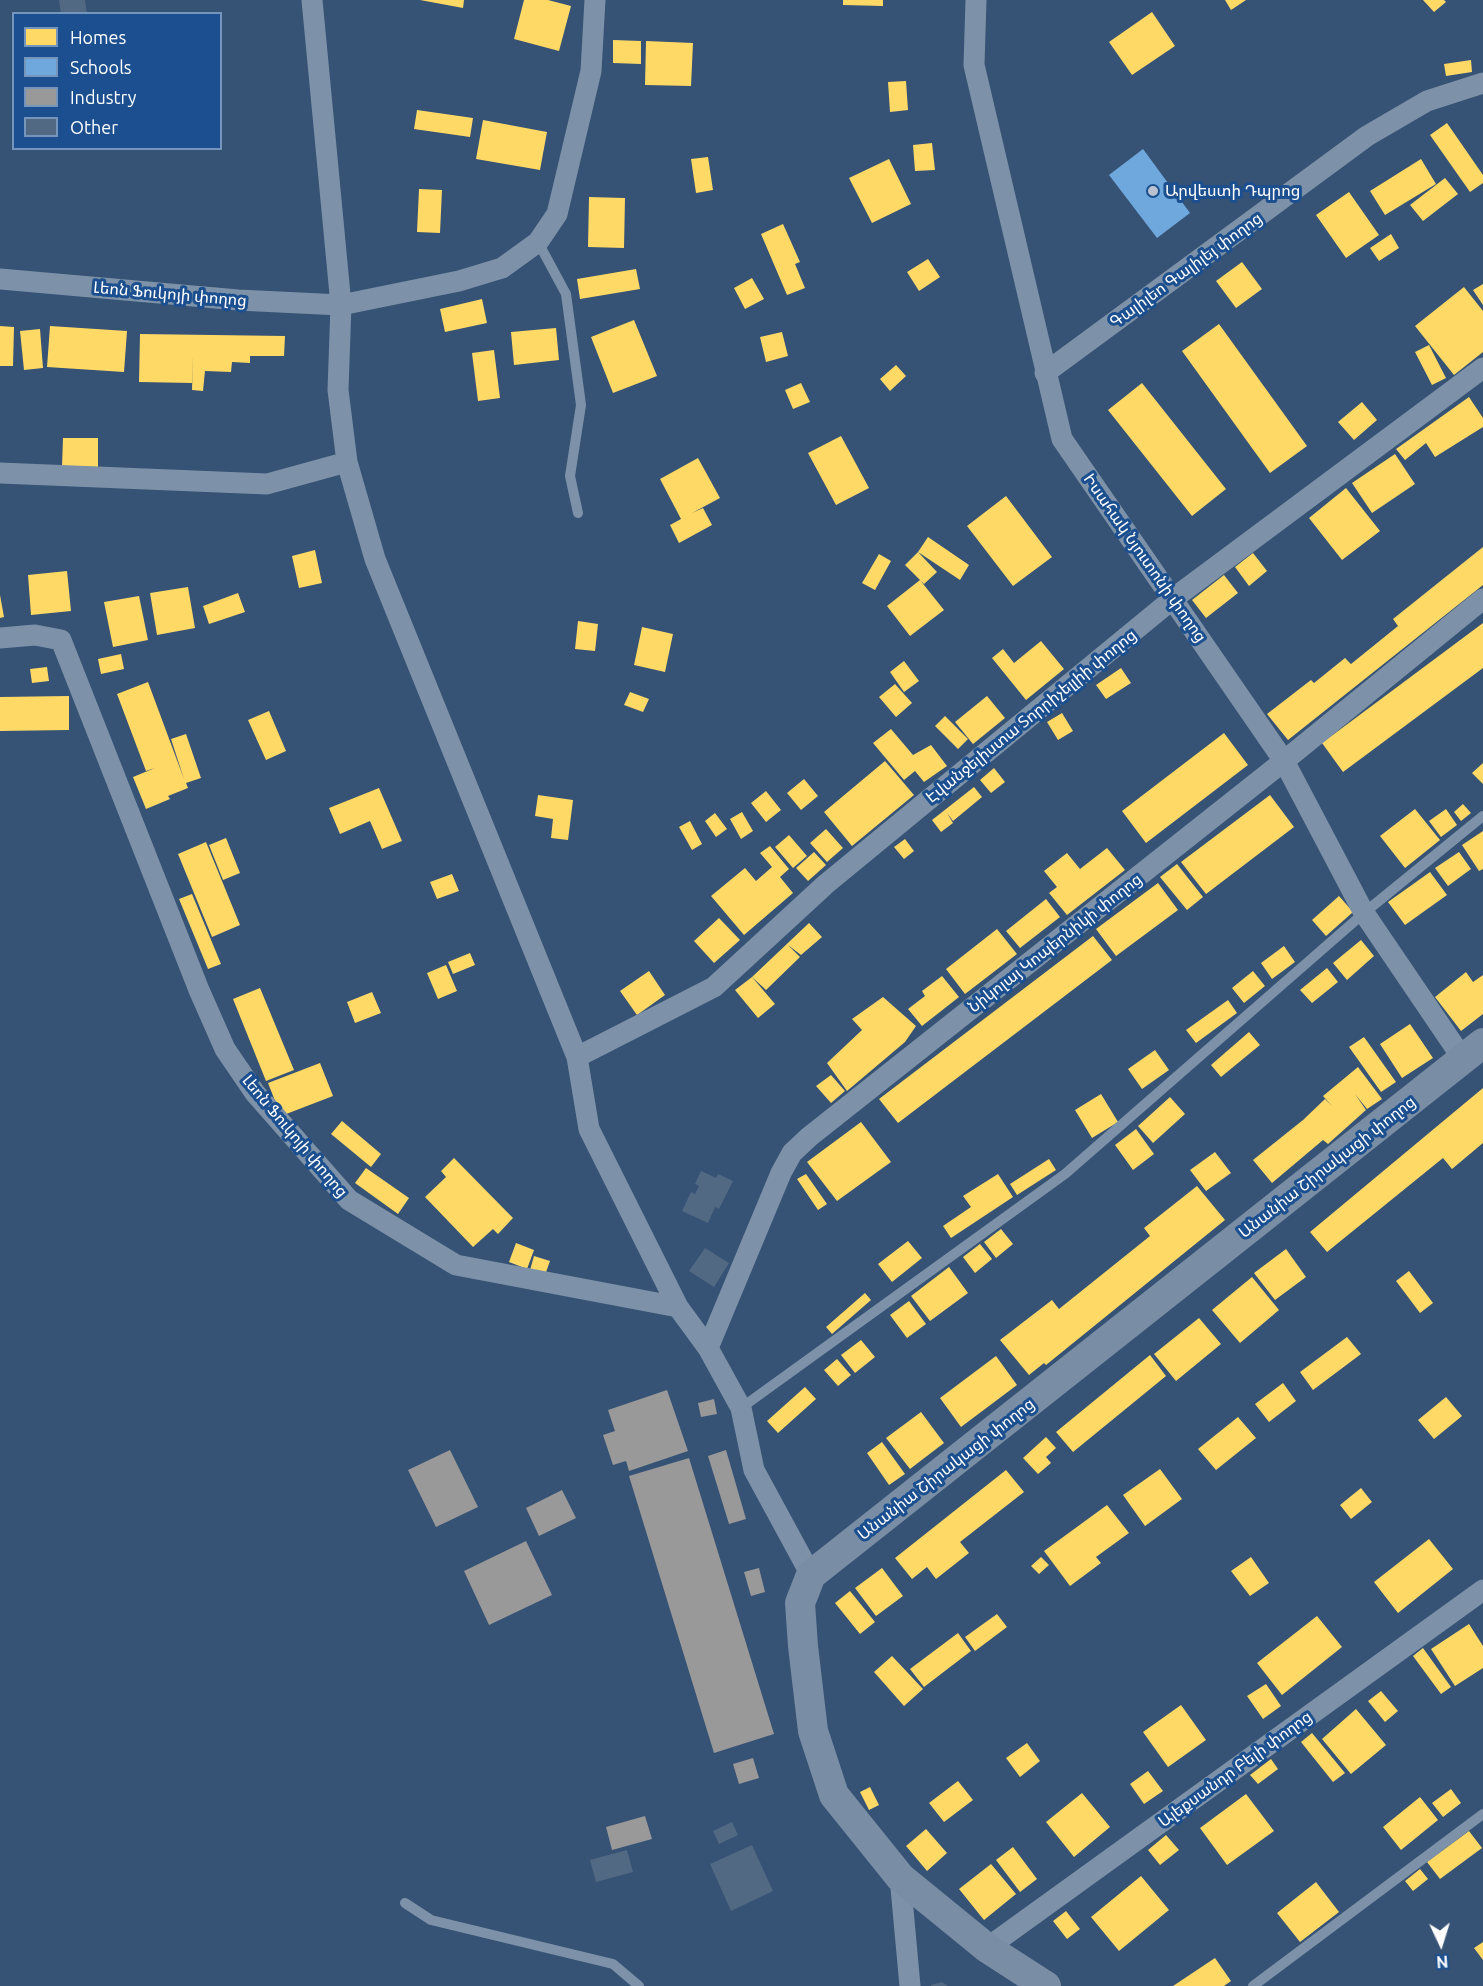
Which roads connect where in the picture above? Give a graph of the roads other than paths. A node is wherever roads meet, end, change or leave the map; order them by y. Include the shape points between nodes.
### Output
1 (312, 0) edge
2 (595, 0) edge
3 (976, 0) edge
4 (1483, 82) edge
5 (538, 242) junction
6 (0, 279) edge
7 (341, 305) junction
8 (1483, 368) edge
9 (1045, 373) junction
10 (347, 462) junction
11 (0, 472) edge
12 (578, 513) dead end
13 (1174, 598) junction
14 (1483, 599) edge
15 (0, 639) edge
16 (1284, 761) junction
17 (1483, 816) edge
18 (1364, 913) junction
19 (1473, 1051) edge
20 (577, 1057) junction
21 (678, 1307) junction
22 (708, 1348) junction
23 (741, 1408) junction
24 (811, 1575) junction
25 (1483, 1590) edge
26 (1483, 1814) edge
27 (900, 1877) junction
28 (405, 1903) dead end
29 (987, 1948) junction
30 (639, 1986) edge
31 (910, 1986) edge
32 (1046, 1986) edge
33 (1253, 1986) edge

1 - 7 street
2 - 5 street via 591,71 566,182 557,214
3 - 9 street, Իսահակ Նյուտոնի փողոց via 974,65
4 - 9 street, Գալիլեո Գալիլեյ փողոց via 1427,101 1367,136
5 - 7 street, Լեոն Ֆուկոյի փողոց via 502,268 459,281
5 - 12 lane via 566,294 581,405 570,476
6 - 7 street, Լեոն Ֆուկոյի փողոց
7 - 10 street via 338,390
8 - 13 street, Էվանջելիստա Տորրիչելլիի փողոց
9 - 13 street, Իսահակ Նյուտոնի փողոց via 1062,439
10 - 11 street via 267,484
10 - 20 street via 375,559
13 - 16 street, Իսահակ Նյուտոնի փողոց
13 - 20 street, Էվանջելիստա Տորրիչելլիի փողոց via 826,884 714,987
14 - 16 street, Նիկոլայ Կոպերնիկի փողոց
15 - 21 street, Լեոն Ֆուկոյի փողոց via 35,635 61,640 225,1049 255,1093 349,1200 456,1265
16 - 18 street, Իսահակ Նյուտոնի փողոց
16 - 22 street, Նիկոլայ Կոպերնիկի փողոց via 800,1145 780,1173
17 - 18 lane
18 - 19 street, Իսահակ Նյուտոնի փողոց
18 - 23 lane via 1065,1174
19 - 24 main road, Անանիա Շիրակացի փողոց
20 - 21 street via 589,1129
21 - 22 street
22 - 23 street
23 - 24 street via 754,1470
24 - 27 main road via 800,1603 813,1731 823,1769 834,1795
25 - 29 street, Ալեքսանդր Բելի փողոց
26 - 33 lane
27 - 29 main road
27 - 31 street
28 - 30 lane via 431,1920 613,1964
29 - 32 main road

